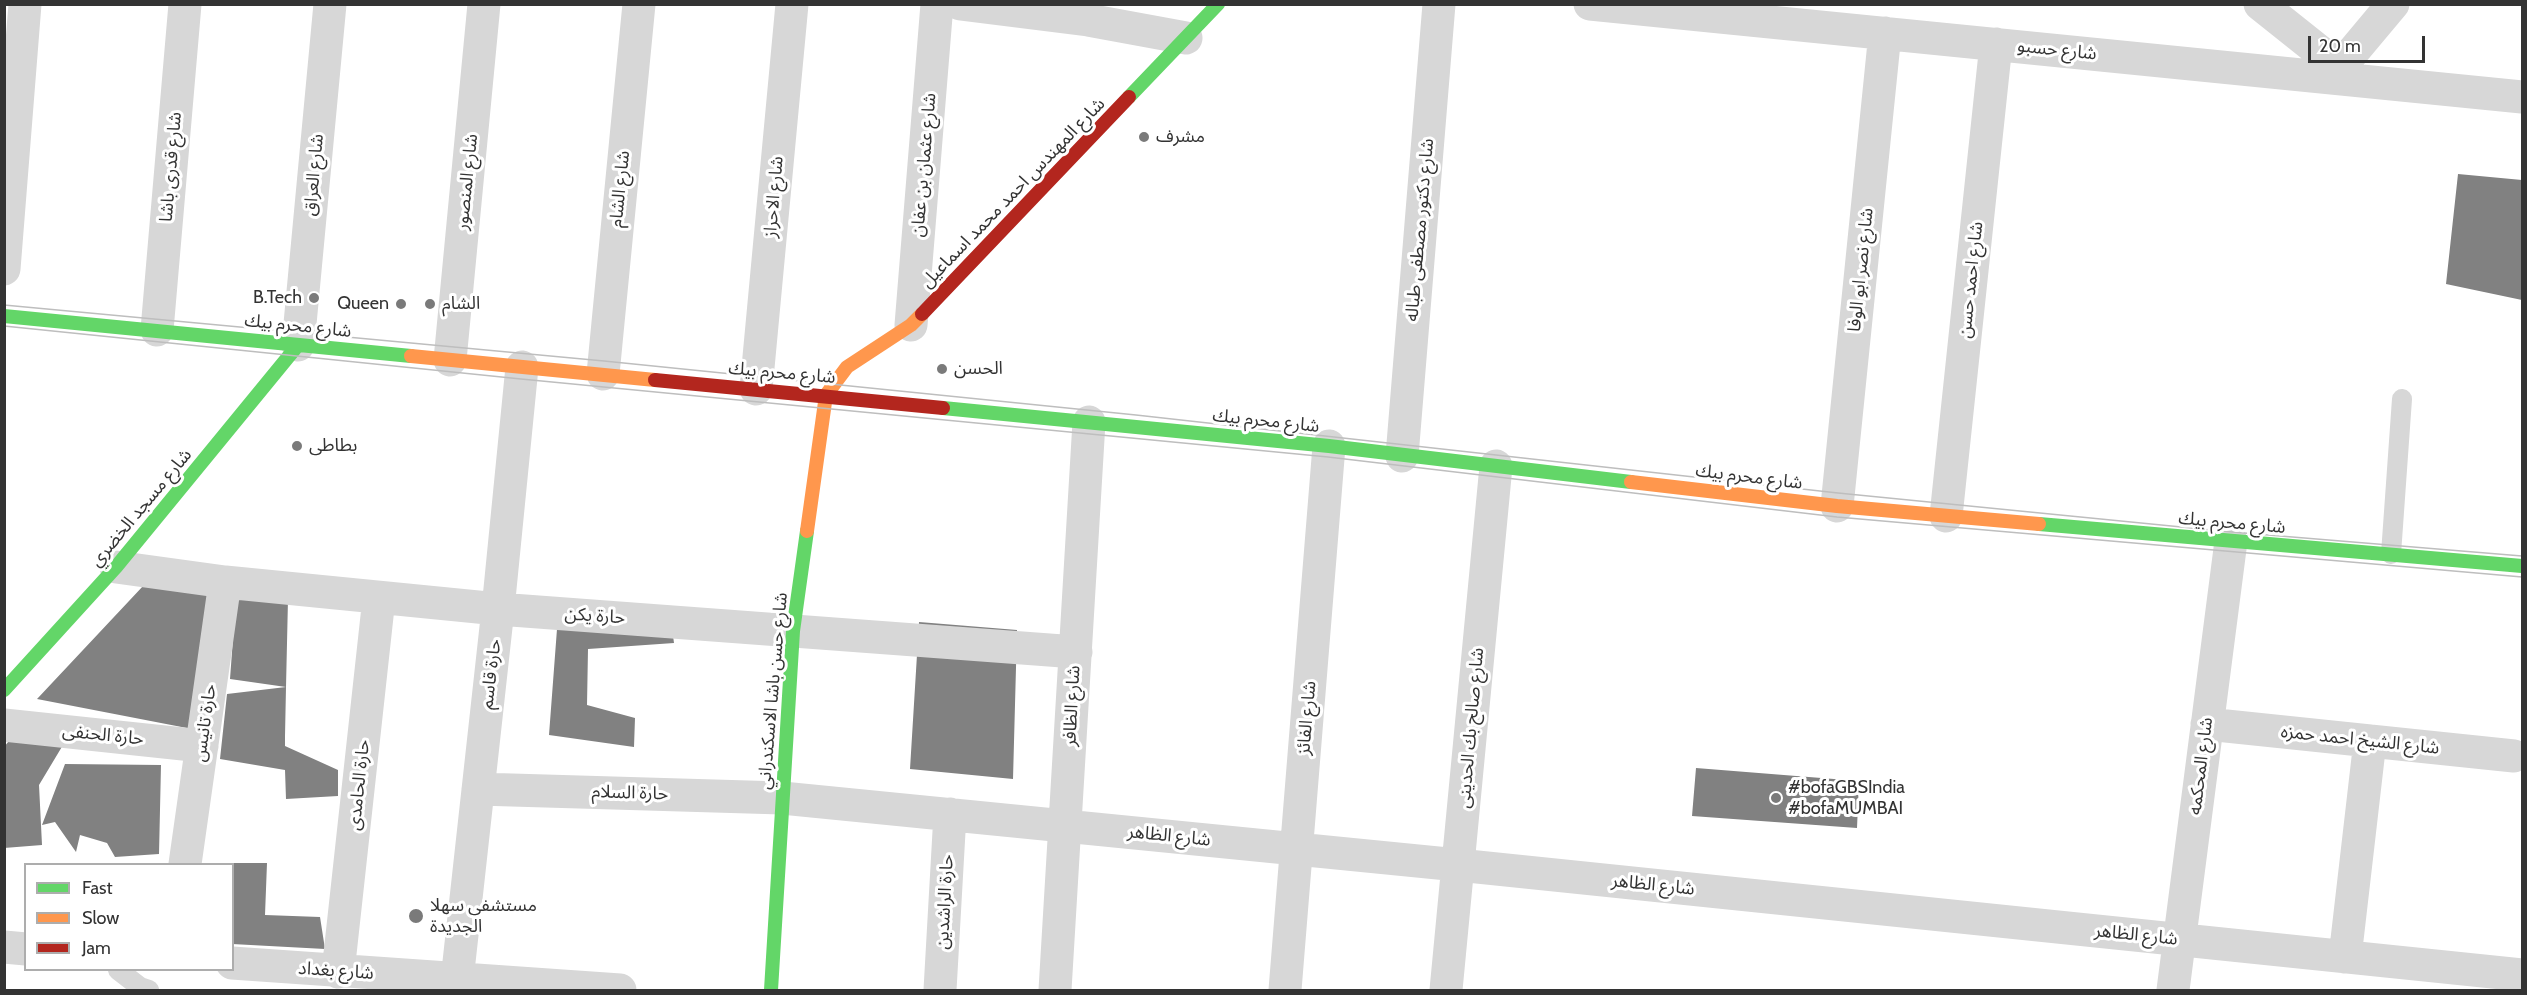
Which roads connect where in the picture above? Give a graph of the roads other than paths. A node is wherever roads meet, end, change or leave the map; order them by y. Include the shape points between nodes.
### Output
1 (26, 4) edge
2 (185, 4) edge
3 (330, 4) edge
4 (484, 4) edge
5 (639, 4) edge
6 (792, 4) edge
7 (937, 4) edge
8 (960, 4) edge
9 (1218, 4) edge
10 (1438, 4) edge
11 (1590, 4) edge
12 (2260, 4) edge
13 (2393, 4) edge
14 (1663, 8) edge
15 (1089, 12) edge
16 (1885, 33) junction
17 (1186, 38) junction
18 (1996, 44) junction
19 (2335, 73) junction
20 (2523, 97) edge
21 (4, 269) edge
22 (4, 315) edge
23 (911, 325) junction
24 (158, 330) junction
25 (298, 345) junction
26 (450, 360) junction
27 (522, 367) junction
28 (603, 374) junction
29 (756, 389) junction
30 (825, 395) junction
31 (2402, 399) dead end
32 (1089, 422) junction
33 (1329, 446) junction
34 (1402, 456) junction
35 (1496, 466) junction
36 (1837, 506) junction
37 (1946, 516) junction
38 (2232, 541) junction
39 (2391, 554) junction
40 (2523, 566) edge
41 (116, 567) junction
42 (225, 582) junction
43 (379, 598) junction
44 (498, 609) junction
45 (793, 631) junction
46 (1076, 652) junction
47 (4, 690) edge
48 (4, 724) edge
49 (2206, 724) junction
50 (2370, 741) junction
51 (202, 746) junction
52 (2514, 756) dead end
53 (478, 789) junction
54 (782, 798) junction
55 (950, 814) junction
56 (1065, 825) junction
57 (1297, 848) junction
58 (185, 863) edge
59 (1458, 865) junction
60 (2179, 939) junction
61 (4, 947) edge
62 (24, 949) edge
63 (2345, 957) junction
64 (234, 963) edge
65 (120, 971) edge
66 (338, 972) junction
67 (2523, 975) edge
68 (457, 980) junction
69 (532, 988) edge
70 (150, 990) edge
71 (620, 990) edge
72 (771, 990) edge
73 (940, 990) edge
74 (1055, 990) edge
75 (1285, 990) edge
76 (1446, 990) edge
77 (2173, 990) edge

1 - 21 street
2 - 24 street, شارع قدرى باشا
3 - 25 street, شارع العراق
4 - 26 street, شارع المنصور
5 - 28 street, شارع الشام
6 - 29 street, شارع الاحراز
7 - 23 street, شارع عثمان بن عفان
8 - 15 street
9 - 17 main road, شارع المهندس احمد محمد اسماعيل
10 - 34 street, شارع دكتور مصطفى طباله
11 - 14 street, شارع حسبو
12 - 19 street
13 - 19 street
14 - 16 street, شارع حسبو
15 - 17 street
16 - 18 street, شارع حسبو
16 - 36 street, شارع نصر ابو الوفا
17 - 23 main road, شارع المهندس احمد محمد اسماعيل
18 - 19 street, شارع حسبو
18 - 37 street, شارع احمد حسن
19 - 20 street, شارع حسبو
22 - 24 main road, شارع محرم بيك
23 - 30 main road, شارع المهندس احمد محمد اسماعيل via 847,367
24 - 25 main road, شارع محرم بيك
25 - 26 main road, شارع محرم بيك
25 - 41 main road, شارع مسجد الخضري
26 - 27 main road, شارع محرم بيك
27 - 28 main road, شارع محرم بيك
27 - 44 street, حارة قاسم
28 - 29 main road, شارع محرم بيك
29 - 30 main road, شارع محرم بيك
30 - 32 main road, شارع محرم بيك
30 - 45 main road, شارع حسن باشا الاسكندراني
31 - 39 lane
32 - 33 main road, شارع محرم بيك
32 - 46 street, شارع الظافر
33 - 34 main road, شارع محرم بيك
33 - 57 street, شارع الفائز
34 - 35 main road, شارع محرم بيك
35 - 36 main road, شارع محرم بيك
35 - 59 street, شارع صالح بك الحدينى
36 - 37 main road, شارع محرم بيك
37 - 38 main road, شارع محرم بيك
38 - 39 main road, شارع محرم بيك
38 - 49 street, شارع المحكمه
39 - 40 main road, شارع محرم بيك
41 - 42 street, حارة يكن
41 - 47 main road, شارع مسجد الخضري
42 - 43 street, حارة يكن
42 - 51 street, حارة تانيس
43 - 44 street, حارة يكن
43 - 66 street, حارة الحامدى
44 - 45 street, حارة يكن
44 - 53 street, حارة قاسم
45 - 46 street, حارة يكن
45 - 54 main road, شارع حسن باشا الاسكندراني
46 - 56 street, شارع الظافر
48 - 51 street, حارة الحنفى
49 - 50 street, شارع الشيخ احمد حمزه
49 - 60 street, شارع المحكمه
50 - 52 street, شارع الشيخ احمد حمزه
50 - 63 street
51 - 58 street, حارة تانيس
53 - 54 street, حارة السلام
53 - 68 street, حارة قاسم
54 - 55 street, شارع الظاهر
54 - 72 main road, شارع حسن باشا الاسكندراني
55 - 56 street, شارع الظاهر
55 - 73 street, حارة الراشدين
56 - 57 street, شارع الظاهر
56 - 74 street, شارع الظافر
57 - 59 street, شارع الظاهر
57 - 75 street, شارع الفائز
59 - 60 street, شارع الظاهر
59 - 76 street, شارع صالح بك الحدينى
60 - 63 street, شارع الظاهر
60 - 77 street, شارع المحكمه
61 - 62 street
63 - 67 street, شارع الظاهر
64 - 66 street, شارع بغداد
65 - 70 lane
66 - 68 street, شارع بغداد
68 - 69 street, شارع بغداد
69 - 71 street, شارع بغداد

